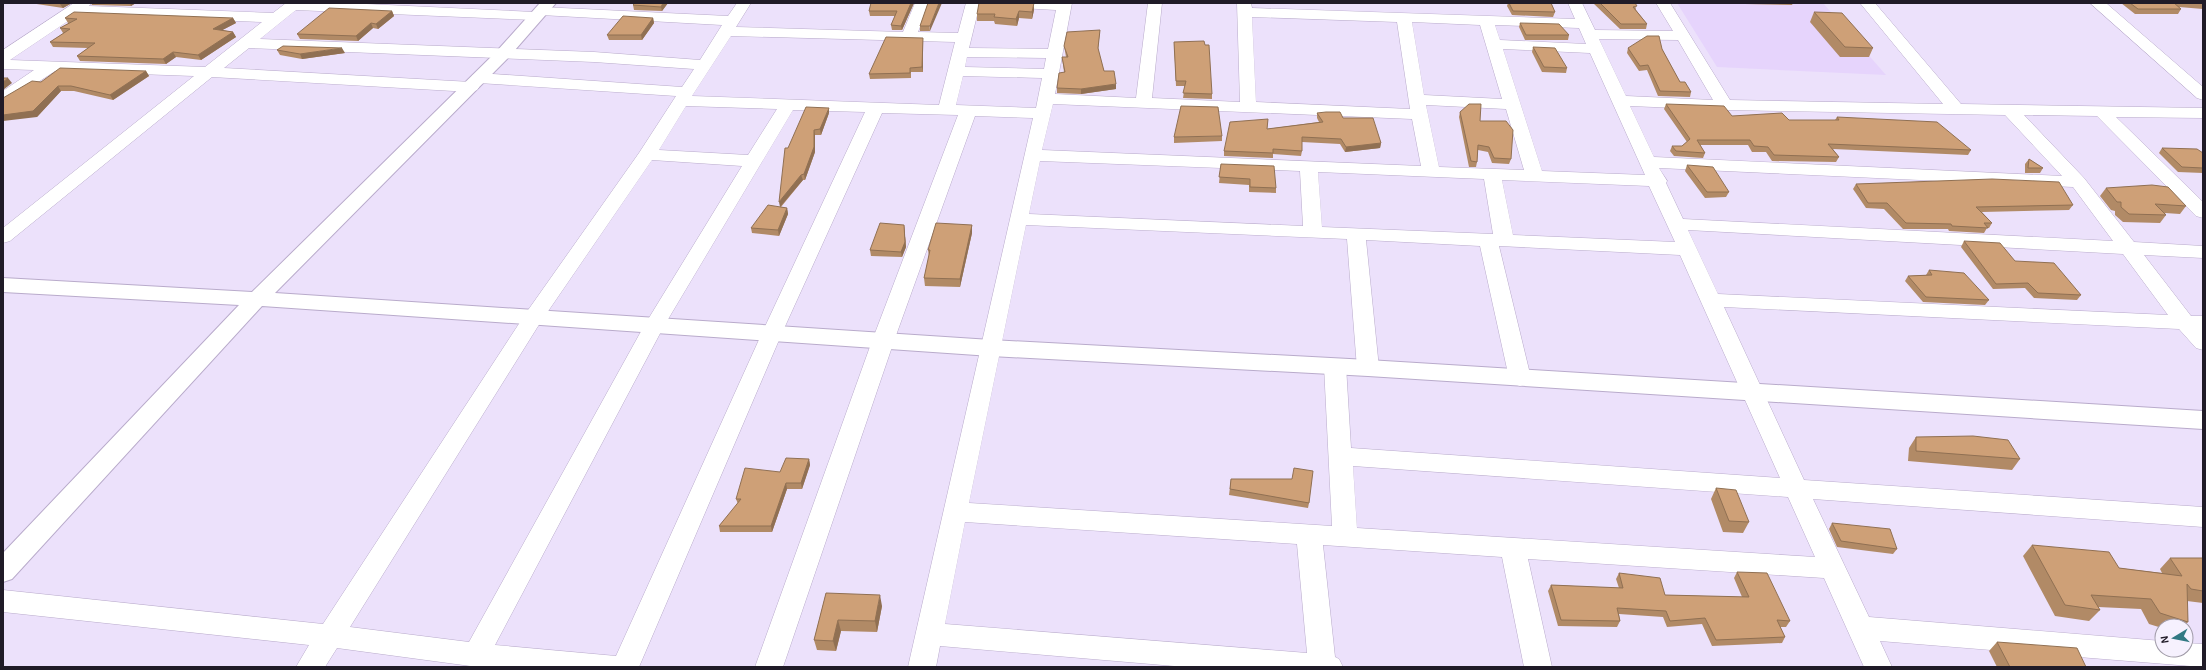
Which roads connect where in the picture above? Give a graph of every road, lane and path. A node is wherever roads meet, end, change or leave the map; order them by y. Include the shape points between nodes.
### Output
1 (178, 3) edge
2 (744, 3) edge
3 (922, 3) edge
4 (972, 3) edge
5 (1004, 3) edge
6 (1014, 3) edge
7 (1156, 3) edge
8 (1575, 3) edge
9 (1663, 3) edge
10 (1867, 3) edge
11 (2097, 3) edge
12 (293, 4) edge
13 (1065, 4) edge
14 (79, 6) edge
15 (1244, 7) edge
16 (541, 10) edge
17 (1370, 10) edge
18 (165, 12) junction
19 (277, 18) junction
20 (1404, 18) junction
21 (1486, 20) junction
22 (729, 26) junction
23 (909, 36) junction
24 (1590, 36) junction
25 (1682, 36) junction
26 (245, 43) junction
27 (1494, 44) junction
28 (963, 45) junction
29 (1013, 53) junction
30 (1055, 54) junction
31 (502, 55) junction
32 (3, 57) edge
33 (3, 64) edge
34 (704, 65) junction
35 (51, 66) junction
36 (956, 71) junction
37 (208, 72) junction
38 (1010, 72) junction
39 (1052, 74) junction
40 (475, 82) junction
41 (2203, 95) edge
42 (682, 97) junction
43 (3, 98) edge
44 (1621, 101) junction
45 (788, 104) junction
46 (1143, 104) junction
47 (1512, 104) junction
48 (1725, 105) junction
49 (1044, 106) junction
50 (876, 107) junction
51 (1248, 107) junction
52 (1418, 107) junction
53 (1956, 109) junction
54 (946, 110) junction
55 (968, 111) junction
56 (2011, 111) junction
57 (2103, 113) junction
58 (2203, 113) edge
59 (647, 154) junction
60 (1032, 155) junction
61 (753, 161) junction
62 (1648, 162) junction
63 (1309, 165) junction
64 (1431, 171) junction
65 (1492, 174) junction
66 (1535, 176) junction
67 (1658, 181) junction
68 (2078, 182) junction
69 (2203, 212) edge
70 (1019, 219) junction
71 (1676, 224) junction
72 (1313, 232) junction
73 (1356, 233) junction
74 (3, 237) edge
75 (1496, 240) junction
76 (2128, 248) junction
77 (1688, 249) junction
78 (2203, 252) edge
79 (3, 285) edge
80 (257, 299) junction
81 (1710, 300) junction
82 (532, 318) junction
83 (2194, 323) edge
84 (654, 326) junction
85 (772, 333) junction
86 (883, 341) junction
87 (2203, 343) edge
88 (991, 348) junction
89 (1335, 366) junction
90 (1368, 368) junction
91 (1520, 378) junction
92 (1753, 393) junction
93 (2203, 420) edge
94 (1341, 456) junction
95 (1795, 487) junction
96 (955, 512) junction
97 (2203, 518) edge
98 (1309, 535) junction
99 (1345, 537) junction
100 (1513, 548) junction
101 (1832, 568) junction
102 (3, 572) edge
103 (3, 601) edge
104 (1861, 628) junction
105 (929, 634) junction
106 (330, 636) junction
107 (476, 655) junction
108 (2203, 656) edge
109 (580, 666) edge
110 (310, 667) edge
111 (612, 667) edge
112 (625, 667) edge
113 (769, 667) edge
114 (922, 667) edge
115 (1325, 667) edge
116 (1538, 667) edge
117 (1878, 667) edge

1 - 18 street
2 - 22 street
3 - 23 street
4 - 28 street
5 - 6 street
6 - 13 street
7 - 46 street
8 - 24 street
9 - 25 street
10 - 53 street
11 - 41 street
12 - 16 street
12 - 19 street
13 - 30 street
14 - 18 street
14 - 32 street
15 - 17 street
15 - 51 street
16 - 22 street
16 - 31 street
17 - 20 street
18 - 19 street
19 - 26 street
20 - 21 street
20 - 52 street
21 - 24 street
21 - 27 street
22 - 23 street
22 - 34 street
23 - 28 street
24 - 25 street
24 - 27 street
24 - 44 street
25 - 48 street
26 - 31 street
26 - 37 street
27 - 47 street
28 - 29 street
28 - 36 street
29 - 30 street
29 - 38 street
30 - 39 street
31 - 34 street via 594,57
31 - 40 street
33 - 35 street
34 - 42 street
35 - 37 street
35 - 43 street
36 - 38 street
36 - 54 street
37 - 40 street
37 - 74 street
38 - 39 street
39 - 49 street
40 - 42 street
40 - 80 street
42 - 45 street
42 - 59 street
44 - 48 street
44 - 62 street
45 - 50 street
45 - 61 street
46 - 49 street
46 - 51 street
47 - 52 street
47 - 66 street
48 - 53 street
49 - 55 street
49 - 60 street
50 - 54 street
50 - 85 street
51 - 52 street
52 - 64 street
53 - 56 street
54 - 55 street
55 - 86 street
56 - 57 street
56 - 68 street
57 - 58 street
57 - 69 street
59 - 61 street
59 - 82 street
60 - 63 street
60 - 70 street
61 - 84 street
62 - 67 street
62 - 68 street
63 - 64 street
63 - 72 street
64 - 65 street
65 - 66 street
65 - 75 street
66 - 67 street
67 - 71 street
68 - 76 street
70 - 72 street
70 - 88 street
71 - 76 street
71 - 77 street
72 - 73 street
73 - 75 street
73 - 90 street
75 - 77 street
75 - 91 street
76 - 78 street
76 - 83 street
77 - 81 street
79 - 80 street
80 - 82 street
80 - 102 street
81 - 83 street
81 - 92 street
82 - 84 street
82 - 106 street
83 - 87 street
84 - 85 street
84 - 107 street
85 - 86 street
85 - 112 street
86 - 88 street
86 - 113 street
88 - 89 street
88 - 96 street
89 - 90 street
89 - 94 street
90 - 91 street
91 - 92 street
92 - 93 street
92 - 95 street
94 - 95 street
94 - 99 street
95 - 97 street
95 - 101 street
96 - 98 street
96 - 105 street
98 - 99 street
98 - 115 street
99 - 100 street
100 - 101 street
100 - 116 street
101 - 104 street
103 - 106 street
104 - 108 street
104 - 117 street
105 - 114 street
105 - 115 street
106 - 107 street
106 - 110 street
107 - 109 street
109 - 111 street

